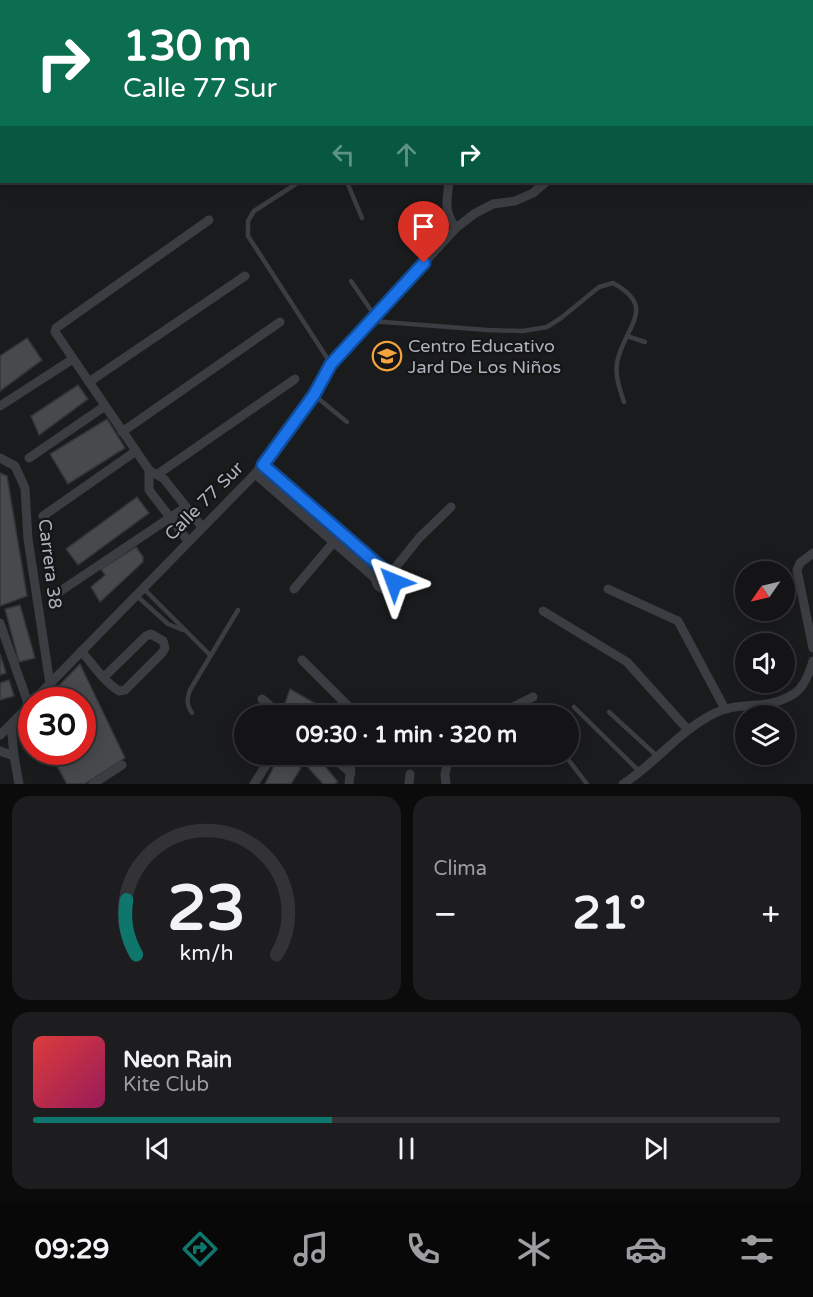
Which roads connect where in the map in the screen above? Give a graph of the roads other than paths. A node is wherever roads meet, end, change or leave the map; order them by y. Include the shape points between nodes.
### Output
1 (297, 183) edge
2 (347, 183) edge
3 (449, 183) edge
4 (545, 183) edge
5 (362, 219) dead end
6 (209, 220) dead end
7 (456, 228) junction
8 (245, 276) dead end
9 (351, 281) dead end
10 (373, 319) junction
11 (280, 322) dead end
12 (627, 336) junction
13 (645, 342) dead end
14 (73, 359) junction
15 (331, 364) junction
16 (295, 379) dead end
17 (89, 382) junction
18 (314, 395) junction
19 (624, 402) dead end
20 (0, 406) edge
21 (105, 406) junction
22 (347, 422) dead end
23 (122, 432) junction
24 (136, 451) junction
25 (0, 458) edge
26 (29, 458) dead end
27 (263, 465) junction
28 (154, 472) junction
29 (255, 474) junction
30 (186, 507) junction
31 (451, 507) dead end
32 (43, 516) dead end
33 (170, 517) junction
34 (202, 527) junction
35 (188, 541) junction
36 (333, 543) junction
37 (813, 553) edge
38 (388, 571) junction
39 (375, 578) junction
40 (294, 589) dead end
41 (608, 589) dead end
42 (140, 591) junction
43 (56, 594) dead end
44 (238, 610) dead end
45 (543, 611) dead end
46 (0, 623) edge
47 (185, 631) junction
48 (813, 647) edge
49 (81, 651) junction
50 (210, 655) junction
51 (302, 660) dead end
52 (813, 661) edge
53 (104, 677) junction
54 (50, 684) junction
55 (25, 687) edge
56 (47, 687) edge
57 (532, 697) dead end
58 (262, 699) dead end
59 (269, 705) edge
60 (347, 705) edge
61 (516, 705) edge
62 (725, 709) junction
63 (579, 712) edge
64 (609, 712) dead end
65 (192, 713) dead end
66 (18, 717) edge
67 (11, 724) junction
68 (688, 730) junction
69 (0, 735) edge
70 (0, 751) edge
71 (14, 756) junction
72 (658, 757) junction
73 (122, 765) dead end
74 (266, 765) edge
75 (342, 765) edge
76 (351, 765) edge
77 (447, 765) edge
78 (573, 765) edge
79 (640, 772) junction
80 (351, 773) junction
81 (18, 784) edge
82 (93, 784) edge
83 (254, 784) edge
84 (349, 784) edge
85 (446, 784) edge
86 (588, 784) edge
87 (623, 784) edge

1 - 15 lane via 254,211 248,221 248,236
2 - 5 lane
3 - 7 street via 448,217
4 - 7 street, Calle 77 Sur via 515,201 493,204
6 - 14 street via 56,327 55,332
7 - 10 street, Calle 77 Sur
8 - 17 street
9 - 10 lane
10 - 12 lane via 523,331 546,327 599,287 613,283 629,292 635,306 635,320
10 - 15 street, Calle 77 Sur
11 - 23 street
12 - 13 lane
12 - 19 lane via 616,375
14 - 17 street
14 - 20 street
15 - 18 street, Calle 77 Sur
16 - 28 street
17 - 21 street
18 - 22 lane
18 - 27 street, Calle 77 Sur
21 - 23 street
21 - 26 street
23 - 24 street
24 - 28 street
24 - 32 street
25 - 54 street, Carrera 38 via 15,466 25,488 28,539
27 - 29 street, Calle 77 Sur
27 - 38 street
28 - 30 street
28 - 33 street via 149,490
29 - 34 street, Calle 77 Sur
29 - 36 street
30 - 33 street
30 - 34 street
31 - 38 street
33 - 35 street
33 - 43 street
34 - 35 street, Calle 77 Sur
35 - 42 street, Calle 77 Sur
36 - 39 street
36 - 40 street
37 - 48 street via 797,570
38 - 39 street
38 - 39 street via 394,582 388,588 379,587
41 - 62 street via 678,621
42 - 47 lane
42 - 47 lane via 168,624
42 - 49 street, Calle 77 Sur
44 - 50 lane
45 - 68 street via 627,662
46 - 55 street
47 - 50 lane
49 - 53 street
49 - 54 street, Calle 77 Sur
50 - 65 lane via 187,699
51 - 60 street
52 - 62 street via 797,692 773,704
53 - 53 street via 119,691 125,690 162,653 163,641 151,634 146,636
54 - 56 street, Calle 77 Sur
57 - 61 street
58 - 59 street
62 - 68 street
63 - 79 lane
64 - 72 lane
66 - 67 street, Calle 77 Sur
67 - 69 street, Calle 77 Sur
67 - 71 street
68 - 72 street
70 - 71 street
71 - 81 street
72 - 79 street
73 - 82 street
74 - 83 street
75 - 80 street
76 - 80 street
77 - 85 street
78 - 86 lane
79 - 87 street
80 - 84 street

